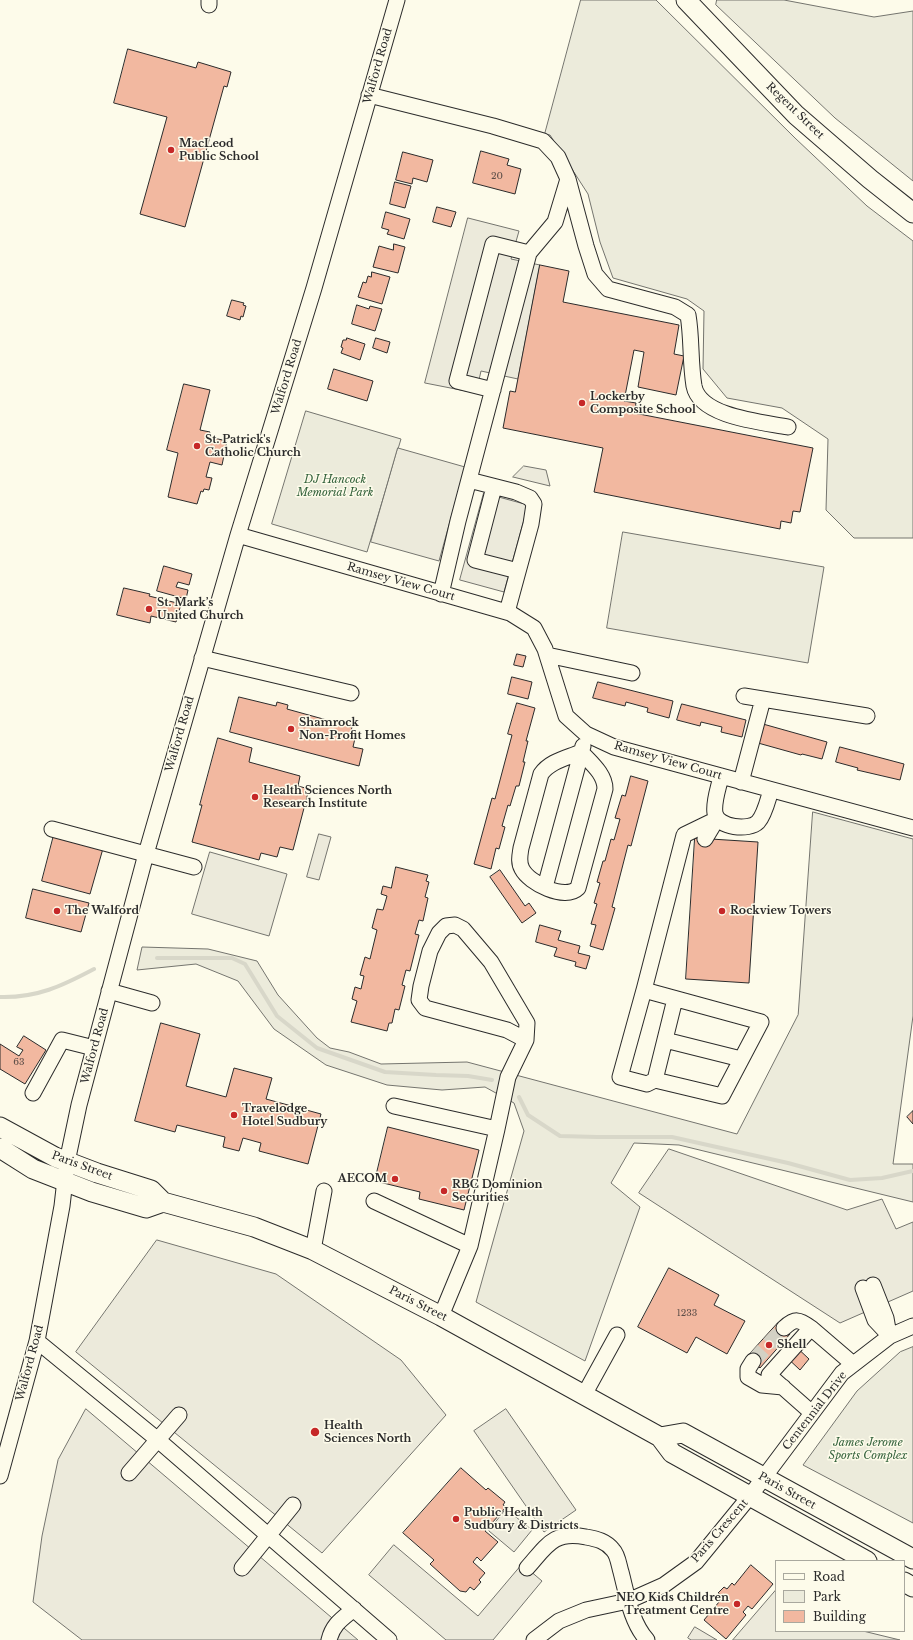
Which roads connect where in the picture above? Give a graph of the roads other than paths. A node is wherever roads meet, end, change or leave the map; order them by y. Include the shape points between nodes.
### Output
1 (397, 0) edge
2 (686, 0) edge
3 (369, 95) junction
4 (568, 179) junction
5 (913, 212) edge
6 (529, 253) junction
7 (493, 390) junction
8 (788, 428) dead end
9 (469, 480) junction
10 (494, 487) junction
11 (238, 535) junction
12 (518, 571) junction
13 (441, 594) junction
14 (507, 612) junction
15 (547, 655) junction
16 (202, 658) junction
17 (632, 673) dead end
18 (351, 693) dead end
19 (744, 696) dead end
20 (763, 699) junction
21 (866, 716) dead end
22 (586, 734) junction
23 (582, 752) junction
24 (721, 776) junction
25 (741, 782) junction
26 (770, 790) junction
27 (717, 819) junction
28 (913, 828) edge
29 (52, 829) dead end
30 (705, 839) dead end
31 (146, 854) junction
32 (194, 868) dead end
33 (545, 887) junction
34 (644, 990) junction
35 (109, 991) junction
36 (675, 999) junction
37 (152, 1002) dead end
38 (526, 1040) junction
39 (665, 1040) junction
40 (94, 1048) junction
41 (741, 1059) junction
42 (655, 1080) junction
43 (33, 1093) dead end
44 (394, 1106) dead end
45 (0, 1127) edge
46 (498, 1129) junction
47 (0, 1148) edge
48 (67, 1162) junction
49 (65, 1182) junction
50 (324, 1191) dead end
51 (374, 1201) dead end
52 (163, 1202) junction
53 (470, 1246) junction
54 (313, 1250) junction
55 (868, 1287) dead end
56 (440, 1316) junction
57 (913, 1326) edge
58 (784, 1328) tunnel mouth
59 (811, 1328) junction
60 (617, 1335) dead end
61 (890, 1336) junction
62 (37, 1341) junction
63 (753, 1361) tunnel mouth
64 (853, 1364) junction
65 (783, 1387) junction
66 (584, 1395) junction
67 (812, 1413) junction
68 (179, 1415) dead end
69 (660, 1437) junction
70 (158, 1440) junction
71 (129, 1473) dead end
72 (0, 1476) edge
73 (764, 1478) junction
74 (750, 1496) junction
75 (293, 1505) dead end
76 (269, 1536) junction
77 (913, 1559) edge
78 (864, 1560) edge
79 (242, 1568) dead end
80 (527, 1568) dead end
81 (628, 1601) junction
82 (354, 1610) junction
83 (329, 1640) edge
84 (333, 1640) edge
85 (389, 1640) edge
86 (534, 1640) edge
87 (647, 1640) edge

1 - 3 street, Walford Road
2 - 5 main road, Regent Street via 796,115 870,179
3 - 4 street via 543,141 558,157
3 - 11 street, Walford Road via 314,288
4 - 6 street via 555,222
4 - 8 street via 594,274 608,289 675,307 688,315 694,388 706,405 725,414
6 - 7 street
6 - 7 street via 493,244 457,381
7 - 9 street
9 - 10 street
9 - 13 street
10 - 12 street via 516,492 530,498 534,504
10 - 12 street via 475,560
11 - 13 street, Ramsey View Court
11 - 16 street, Walford Road
12 - 14 street
13 - 14 street, Ramsey View Court
14 - 15 street, Ramsey View Court via 534,628
15 - 17 street
15 - 22 street, Ramsey View Court via 566,716
16 - 18 street
16 - 31 street, Walford Road
19 - 20 street
20 - 21 street
20 - 25 street
22 - 23 street
22 - 24 street, Ramsey View Court via 614,747
23 - 33 street
23 - 33 street via 553,763 541,774 519,860 526,875
23 - 33 street via 602,776 605,789 581,881 578,888 569,894
24 - 25 street, Ramsey View Court
24 - 27 street via 715,812
25 - 26 street, Ramsey View Court
26 - 27 street via 760,820 754,825 744,827 725,824
26 - 28 street, Ramsey View Court
27 - 30 street
27 - 34 street via 684,835
29 - 31 street
31 - 32 street
31 - 35 street, Walford Road
34 - 36 street
34 - 42 street via 620,1077 647,1084
35 - 37 street
35 - 40 street, Walford Road
36 - 39 street
36 - 41 street via 761,1022
38 - 38 street via 527,1023 491,962 463,929 455,925 446,926 439,933 430,951 419,1000 425,1008 506,1030
38 - 46 street via 508,1077
39 - 41 street
39 - 42 street
40 - 43 street via 62,1040
40 - 48 street, Walford Road
41 - 42 street via 722,1096
44 - 46 street
45 - 48 main road, Paris Street via 43,1152
46 - 53 street
47 - 49 main road, Paris Street via 33,1169
48 - 49 street, Walford Road
48 - 52 main road, Paris Street via 151,1190
49 - 52 main road, Paris Street via 146,1208
49 - 62 street, Walford Road via 50,1280
50 - 54 street
51 - 53 street
52 - 54 main road, Paris Street via 254,1227
53 - 56 street
54 - 56 main road, Paris Street
55 - 61 street via 886,1318
56 - 66 main road, Paris Street
57 - 61 street, Centennial Drive
58 - 59 street via 795,1320 802,1321
59 - 64 street
59 - 65 street via 769,1375
60 - 66 street
61 - 64 street, Centennial Drive
62 - 70 street
62 - 72 street, Walford Road
63 - 65 street via 748,1368 748,1377 762,1384
64 - 67 street, Centennial Drive via 842,1373
65 - 67 street
66 - 69 main road, Paris Street
67 - 73 street, Centennial Drive
68 - 70 street
69 - 73 main road, Paris Street via 683,1432
69 - 74 main road, Paris Street via 672,1453
70 - 71 street
70 - 76 street
73 - 74 street, Centennial Drive
73 - 77 main road, Paris Street
74 - 78 main road, Paris Street
74 - 81 street, Paris Crescent via 696,1562 664,1585
75 - 76 street
76 - 79 street
76 - 82 street
80 - 81 street via 551,1541 563,1536 599,1539 614,1551
81 - 86 street, Paris Crescent via 586,1610 559,1621
81 - 87 street via 640,1633
82 - 83 street via 332,1630
82 - 84 street via 349,1626
82 - 85 street

